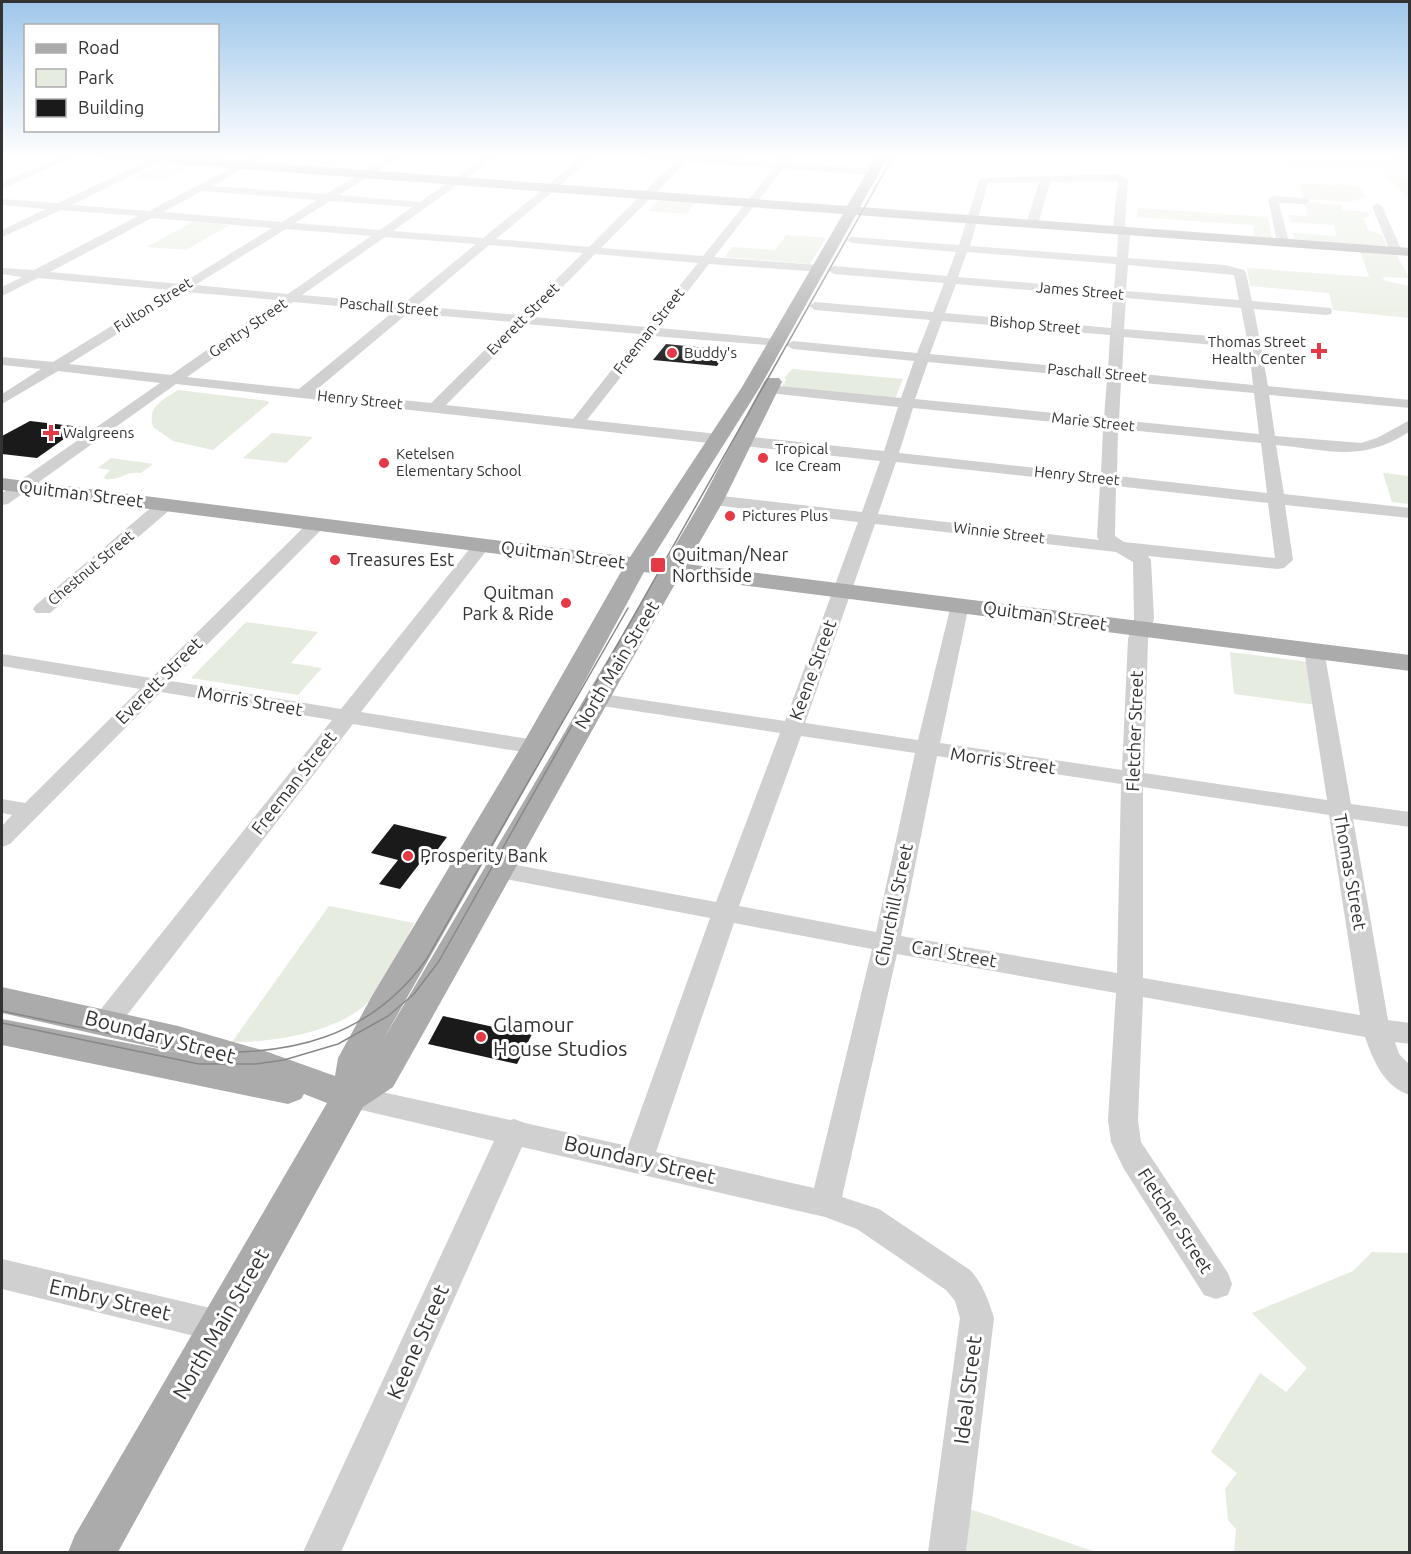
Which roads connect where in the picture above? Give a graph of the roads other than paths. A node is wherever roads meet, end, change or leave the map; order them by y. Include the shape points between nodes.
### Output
1 (124, 228) edge
2 (280, 228) edge
3 (315, 228) edge
4 (389, 228) edge
5 (503, 228) edge
6 (614, 228) edge
7 (732, 228) edge
8 (850, 228) edge
9 (855, 228) edge
10 (968, 228) edge
11 (1077, 228) edge
12 (1120, 228) edge
13 (1280, 228) edge
14 (1389, 228) edge
15 (1121, 231) junction
16 (381, 233) junction
17 (852, 240) junction
18 (486, 242) junction
19 (1283, 242) junction
20 (961, 248) junction
21 (591, 250) junction
22 (1403, 251) edge
23 (705, 260) junction
24 (1123, 261) junction
25 (826, 269) junction
26 (2, 271) edge
27 (36, 274) junction
28 (951, 280) junction
29 (182, 287) junction
30 (2, 292) edge
31 (1120, 294) junction
32 (292, 298) junction
33 (1248, 305) junction
34 (815, 306) junction
35 (406, 309) junction
36 (1326, 311) dead end
37 (937, 317) junction
38 (523, 320) junction
39 (649, 331) junction
40 (1118, 332) junction
41 (784, 344) junction
42 (1255, 344) junction
43 (923, 357) junction
44 (2, 361) edge
45 (56, 366) junction
46 (1115, 374) junction
47 (174, 379) junction
48 (1259, 388) junction
49 (769, 389) junction
50 (302, 394) junction
51 (2, 400) edge
52 (906, 403) junction
53 (1405, 403) edge
54 (436, 407) junction
55 (577, 423) junction
56 (1111, 424) junction
57 (1410, 424) edge
58 (718, 438) junction
59 (1266, 439) junction
60 (743, 441) junction
61 (890, 456) junction
62 (1108, 479) junction
63 (11, 485) edge
64 (1275, 497) junction
65 (2, 500) edge
66 (713, 500) junction
67 (166, 504) junction
68 (1410, 513) edge
69 (869, 518) junction
70 (316, 524) junction
71 (481, 546) junction
72 (1126, 549) junction
73 (637, 564) junction
74 (673, 569) junction
75 (843, 590) junction
76 (960, 605) junction
77 (43, 609) dead end
78 (1141, 629) junction
79 (1314, 650) junction
80 (2, 660) edge
81 (1410, 663) edge
82 (156, 685) junction
83 (596, 699) junction
84 (345, 718) junction
85 (792, 728) junction
86 (535, 747) junction
87 (926, 750) junction
88 (1133, 780) junction
89 (2, 806) edge
90 (1340, 809) junction
91 (30, 811) junction
92 (1410, 820) edge
93 (2, 839) edge
94 (500, 870) junction
95 (725, 911) junction
96 (887, 943) junction
97 (1130, 985) junction
98 (2, 1000) edge
99 (107, 1021) junction
100 (1376, 1029) junction
101 (2, 1032) edge
102 (1410, 1034) edge
103 (1408, 1082) edge
104 (350, 1097) junction
105 (514, 1131) junction
106 (638, 1159) junction
107 (825, 1204) junction
108 (919, 1252) joint
109 (2, 1274) edge
110 (1216, 1284) dead end
111 (219, 1326) junction
112 (92, 1552) edge
113 (322, 1552) edge
114 (947, 1552) edge

1 - 27 street
2 - 29 street, Fulton Street
3 - 16 street, James Street
4 - 16 street, Gentry Street
5 - 18 street
6 - 21 street, Everett Street
7 - 23 street, Freeman Street
8 - 25 main road, North Main Street
9 - 17 main road, North Main Street
10 - 20 street, Keene Street
11 - 15 main road
12 - 15 street, Fletcher Street
13 - 19 street
14 - 22 street
15 - 19 main road
15 - 24 street, Fletcher Street
16 - 18 street, James Street
16 - 32 street, Gentry Street
17 - 20 street
17 - 25 main road, North Main Street
18 - 21 street, James Street
18 - 35 street
19 - 22 main road
20 - 24 street
20 - 28 street, Keene Street
21 - 23 street, James Street
21 - 38 street, Everett Street
23 - 25 street, James Street
23 - 39 street, Freeman Street
24 - 31 street, Fletcher Street
24 - 33 street via 1237,271
25 - 28 street, James Street
25 - 34 main road, North Main Street
25 - 41 main road, North Main Street
26 - 27 street, Paschall Street
27 - 29 street, Paschall Street
27 - 30 street
28 - 31 street, James Street
28 - 37 street, Keene Street
29 - 32 street, Paschall Street
29 - 45 street, Fulton Street
31 - 33 street, James Street
31 - 40 street, Fletcher Street
32 - 35 street, Paschall Street
32 - 47 street, Gentry Street
33 - 36 street, James Street
33 - 42 street
34 - 37 street, Bishop Street
34 - 41 main road, North Main Street
35 - 38 street, Paschall Street
35 - 50 street
37 - 40 street, Bishop Street
37 - 43 street, Keene Street
38 - 39 street, Paschall Street
38 - 54 street, Everett Street
39 - 41 street, Paschall Street
39 - 55 street, Freeman Street
40 - 42 street, Bishop Street
40 - 46 street, Fletcher Street
41 - 43 street, Paschall Street
41 - 49 main road, North Main Street
41 - 58 main road, North Main Street
42 - 48 street
43 - 46 street, Paschall Street
43 - 52 street, Keene Street
44 - 45 street, Henry Street
45 - 47 street, Henry Street
45 - 51 street, Fulton Street
46 - 48 street, Paschall Street
46 - 56 street, Fletcher Street
47 - 50 street, Henry Street
47 - 63 street, Gentry Street
48 - 53 street, Paschall Street
48 - 59 street
49 - 52 street, Marie Street
49 - 60 main road, North Main Street
50 - 54 street, Henry Street
52 - 56 street, Marie Street
52 - 61 street, Keene Street
54 - 55 street, Henry Street
55 - 58 street, Henry Street
56 - 59 street, Marie Street
56 - 62 street, Fletcher Street
57 - 59 street, Marie Street via 1378,445 1365,448
58 - 73 main road, North Main Street
59 - 64 street
60 - 61 street, Henry Street
60 - 66 main road, North Main Street
61 - 62 street, Henry Street
61 - 69 street, Keene Street
62 - 64 street, Henry Street
62 - 72 street, Fletcher Street via 1106,537
63 - 65 street, Gentry Street
63 - 67 main road, Quitman Street
64 - 68 street, Henry Street
64 - 72 street, Winnie Street via 1284,560 1278,564
66 - 69 street, Winnie Street
66 - 74 main road, North Main Street
67 - 70 main road, Quitman Street
67 - 77 street, Chestnut Street
69 - 72 street, Winnie Street
69 - 75 street, Keene Street
70 - 71 main road, Quitman Street
70 - 82 street, Everett Street
71 - 73 main road, Quitman Street
71 - 84 street, Freeman Street
72 - 78 street, Fletcher Street via 1142,560
73 - 74 main road, Quitman Street
73 - 86 main road, North Main Street
74 - 75 main road, Quitman Street
74 - 83 main road, North Main Street
75 - 76 main road, Quitman Street
75 - 85 street, Keene Street
76 - 78 main road, Quitman Street
76 - 87 street, Churchill Street
78 - 79 main road, Quitman Street
78 - 88 street, Fletcher Street
79 - 81 main road, Quitman Street
79 - 90 street, Thomas Street
80 - 82 street, Morris Street
82 - 84 street, Morris Street
82 - 91 street, Everett Street
83 - 85 street, Morris Street
83 - 94 main road, North Main Street
84 - 86 street, Morris Street
84 - 99 street, Freeman Street
85 - 87 street, Morris Street
85 - 95 street, Keene Street
86 - 104 main road, North Main Street via 356,1058
87 - 88 street, Morris Street
87 - 96 street, Churchill Street
88 - 90 street, Morris Street
88 - 97 street, Fletcher Street
89 - 91 street
90 - 92 street, Morris Street
90 - 100 street, Thomas Street
91 - 93 street, Everett Street
94 - 95 street, Carl Street
94 - 104 main road, North Main Street via 380,1077
95 - 96 street, Carl Street
95 - 106 street, Keene Street
96 - 97 street, Carl Street
96 - 107 street, Churchill Street
97 - 100 street, Carl Street
97 - 110 street, Fletcher Street via 1123,1120 1126,1142
98 - 99 main road, Boundary Street
99 - 104 main road, Boundary Street via 298,1074
100 - 102 street, Carl Street
100 - 103 street, Thomas Street via 1387,1060
101 - 104 main road, Boundary Street via 286,1089
104 - 105 street, Boundary Street
104 - 111 main road, North Main Street
105 - 106 street, Boundary Street
105 - 113 street, Keene Street
106 - 107 street, Boundary Street
107 - 108 street, Boundary Street via 868,1219
108 - 114 street, Ideal Street via 958,1280 969,1293 976,1318
109 - 111 street, Embry Street
111 - 112 main road, North Main Street

